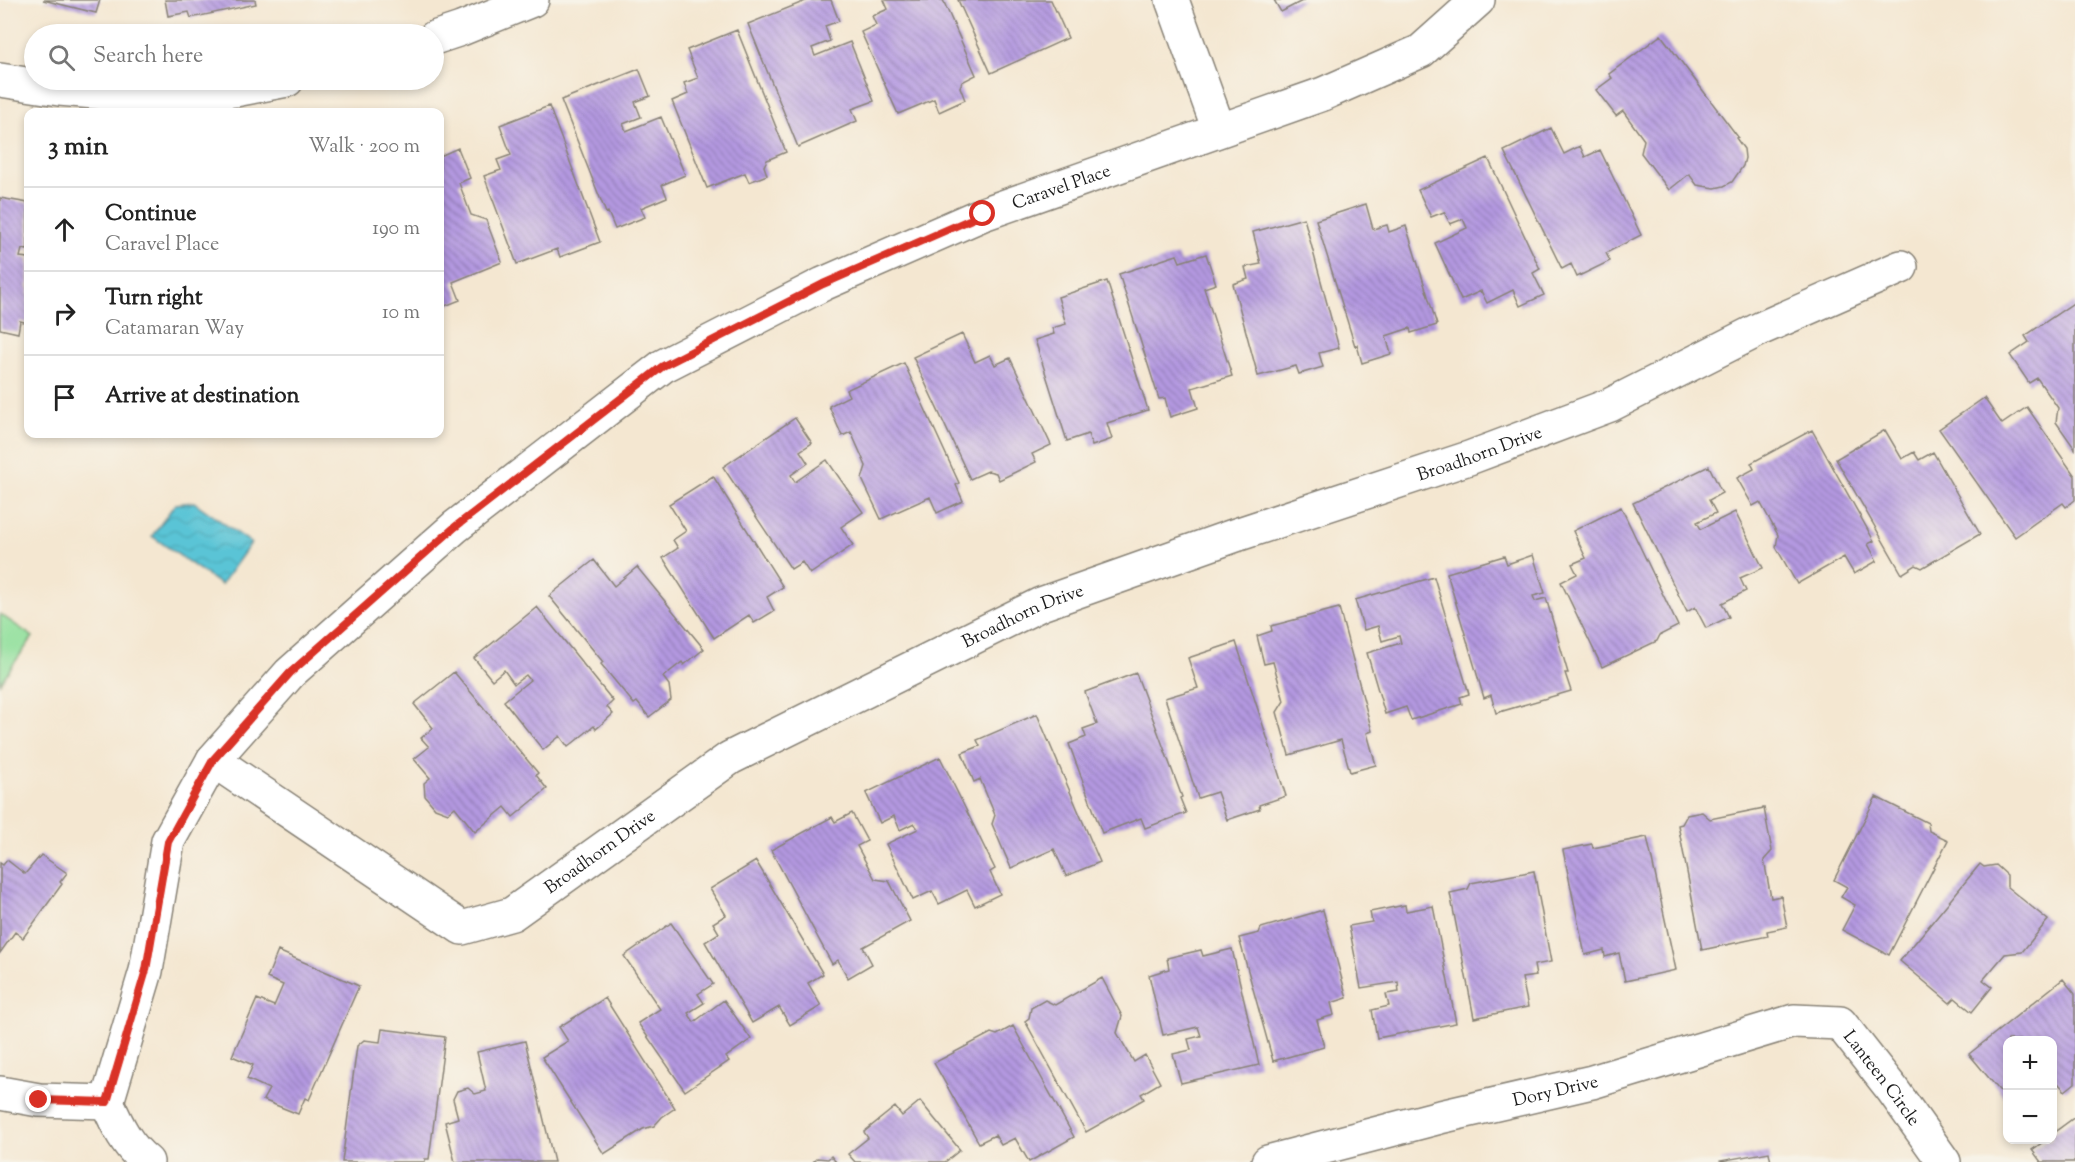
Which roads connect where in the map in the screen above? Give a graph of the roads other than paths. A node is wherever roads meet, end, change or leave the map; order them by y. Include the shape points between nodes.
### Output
1 (532, 0) edge
2 (1172, 0) edge
3 (1478, 0) edge
4 (444, 35) edge
5 (0, 80) edge
6 (24, 84) edge
7 (71, 90) edge
8 (235, 90) edge
9 (1219, 130) junction
10 (1901, 267) dead end
11 (213, 760) junction
12 (1840, 1023) joint
13 (0, 1093) edge
14 (107, 1102) junction
15 (147, 1162) edge
16 (1268, 1162) edge
17 (1944, 1162) edge

1 - 4 street
2 - 9 street
3 - 9 street, Caravel Place via 1421,51 1323,94
5 - 6 street
7 - 8 street via 155,97
9 - 11 street, Caravel Place via 983,214 823,284 663,366 455,527 290,673
10 - 11 street, Broadhorn Drive via 1762,328 1610,405 1469,458 1041,604 729,758 512,914 462,928
11 - 14 street, Caravel Place via 168,842 146,970
12 - 16 street, Dory Drive via 1794,1020 1592,1082
12 - 17 street, Lanteen Circle
13 - 14 street via 39,1100
14 - 15 street via 120,1131

